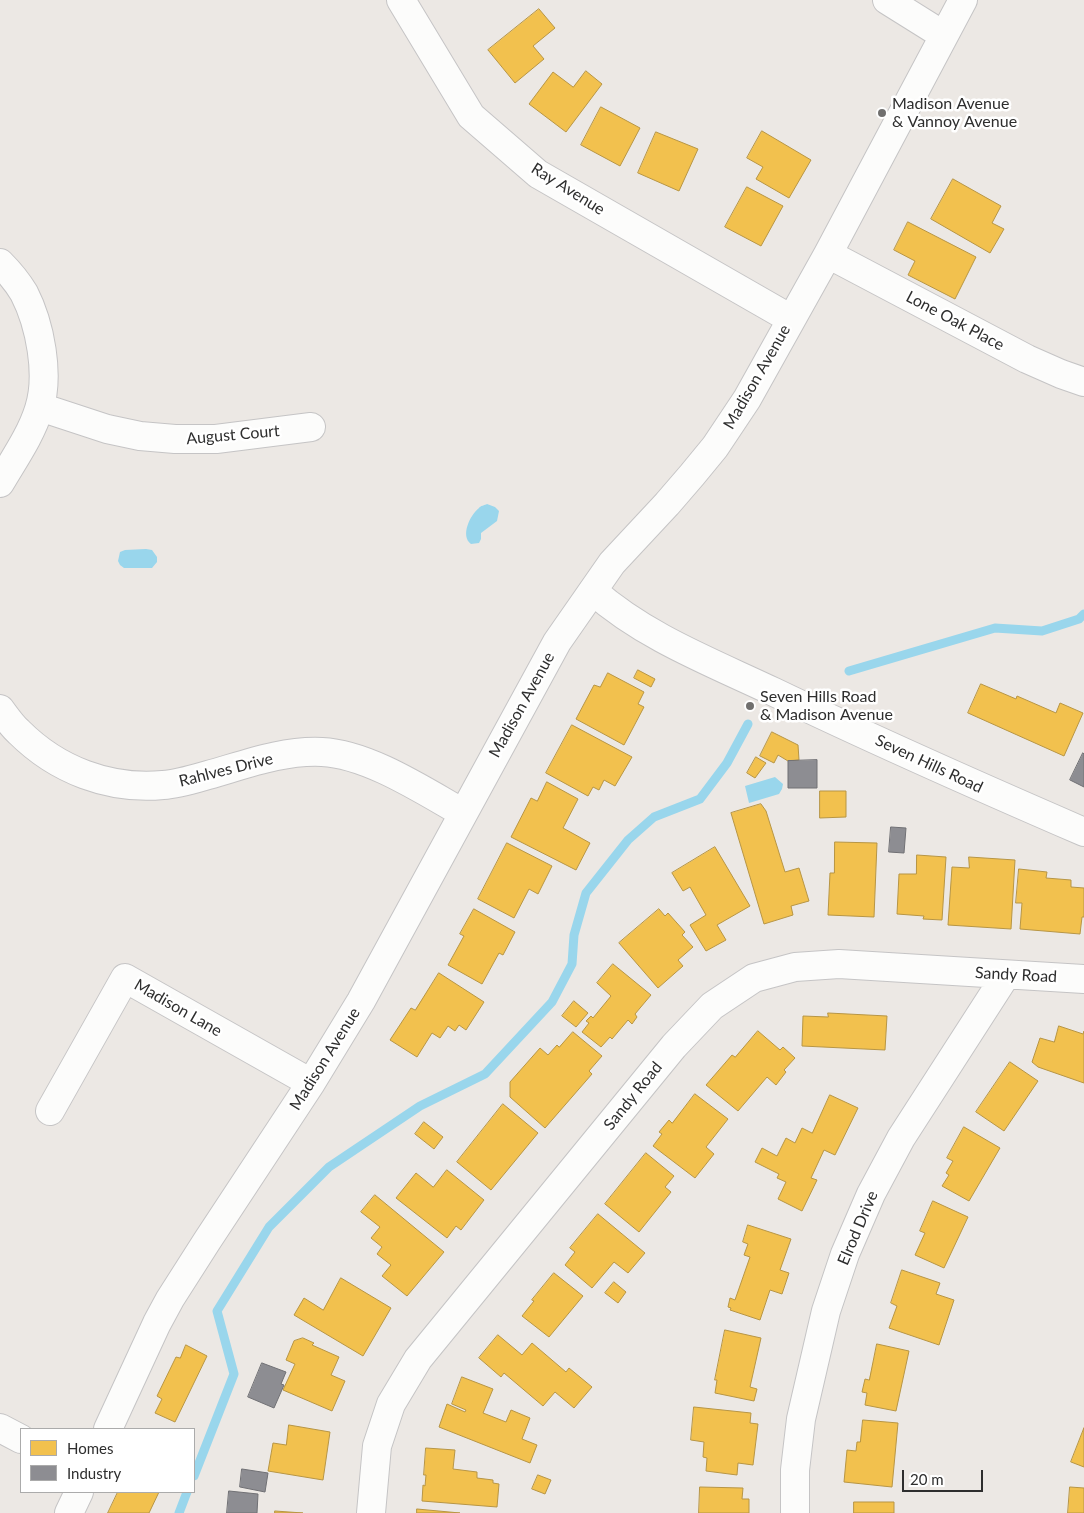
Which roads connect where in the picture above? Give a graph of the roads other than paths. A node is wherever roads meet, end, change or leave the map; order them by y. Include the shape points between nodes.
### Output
1 (401, 0) edge
2 (886, 0) edge
3 (963, 0) edge
4 (943, 34) junction
5 (828, 254) junction
6 (0, 263) edge
7 (791, 318) junction
8 (1084, 382) edge
9 (40, 407) junction
10 (311, 427) dead end
11 (0, 483) edge
12 (592, 591) junction
13 (0, 709) edge
14 (463, 813) junction
15 (1084, 832) edge
16 (1006, 975) junction
17 (1084, 979) edge
18 (311, 1084) junction
19 (50, 1111) dead end
20 (0, 1428) edge
21 (108, 1428) edge
22 (20, 1438) edge
23 (79, 1493) edge
24 (69, 1513) edge
25 (371, 1513) edge
26 (795, 1513) edge

1 - 7 street, Ray Avenue via 471,116 538,174
2 - 4 street
3 - 4 street, Madison Avenue
4 - 5 street, Madison Avenue
5 - 7 street, Madison Avenue
5 - 8 street, Lone Oak Place via 1027,358
6 - 9 street via 24,292 35,321 44,383
7 - 12 street, Madison Avenue via 747,398 715,447 612,563
9 - 10 street, August Court via 107,429 175,440 216,439
9 - 11 street via 29,434
12 - 14 street, Madison Avenue via 557,642
12 - 15 street, Seven Hills Road via 646,630 702,659
13 - 14 street, Rahlves Drive via 18,732 46,756 104,781 135,786 165,785 289,754 322,752 355,758
14 - 18 street, Madison Avenue via 361,1001
16 - 17 street, Sandy Road
16 - 25 street, Sandy Road via 839,964 795,967 754,978 712,1006 674,1046 418,1359 391,1404 377,1446
16 - 26 street, Elrod Drive via 901,1138 871,1194 845,1254 826,1311 801,1419 795,1470
18 - 19 street, Madison Lane via 125,978
18 - 21 street, Madison Avenue via 170,1299
20 - 22 street
23 - 24 street

